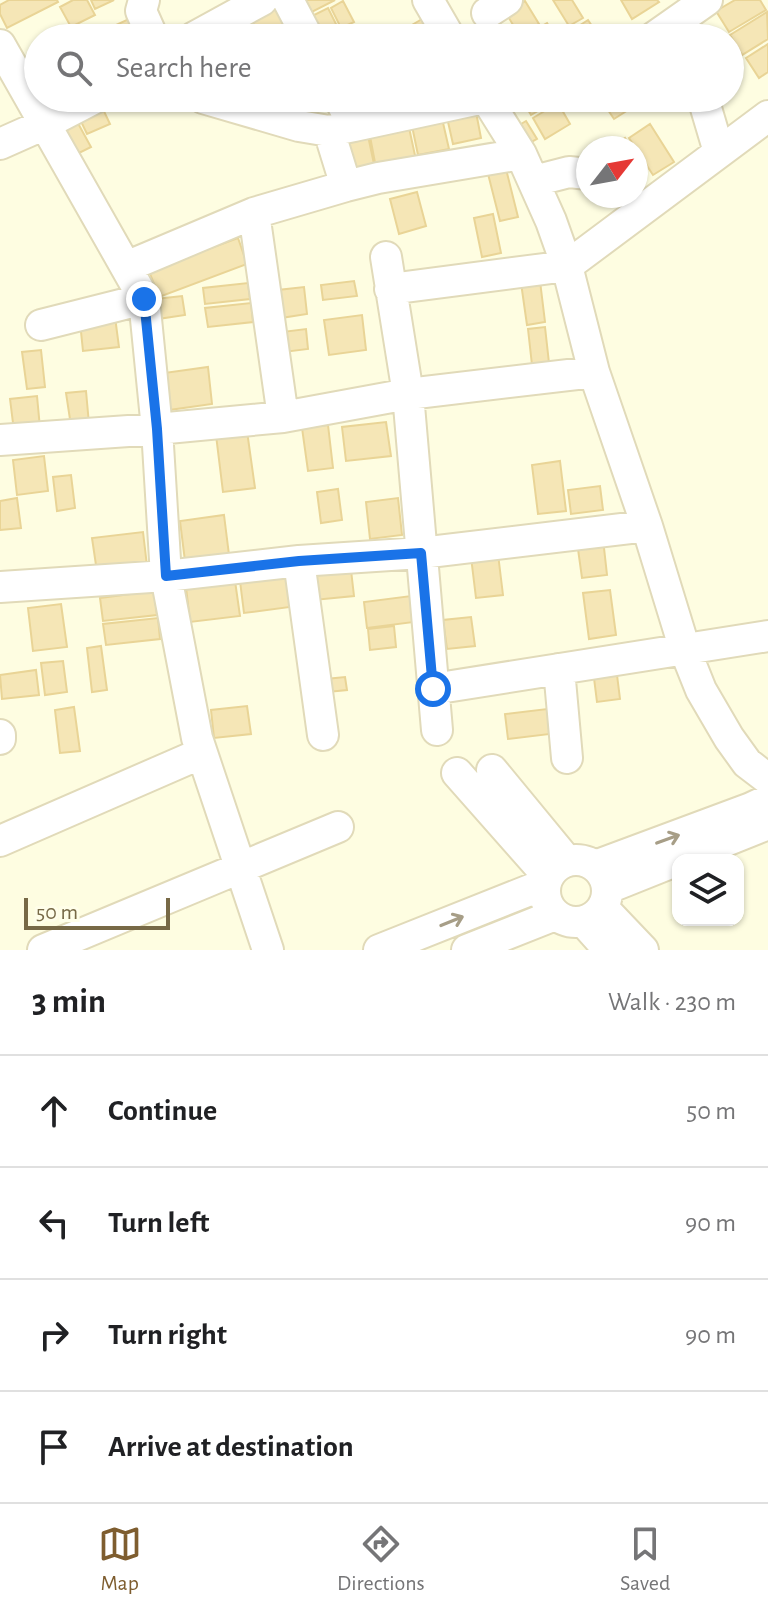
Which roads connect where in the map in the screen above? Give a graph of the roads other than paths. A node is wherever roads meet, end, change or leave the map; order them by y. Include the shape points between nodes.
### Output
1 (144, 0) edge
2 (262, 0) edge
3 (288, 0) edge
4 (428, 0) edge
5 (707, 0) edge
6 (147, 24) edge
7 (244, 24) edge
8 (301, 24) edge
9 (442, 24) edge
10 (676, 24) edge
11 (0, 45) edge
12 (8, 76) edge
13 (24, 97) edge
14 (36, 112) edge
15 (68, 112) edge
16 (251, 112) edge
17 (291, 112) edge
18 (340, 112) edge
19 (418, 112) edge
20 (494, 112) edge
21 (707, 112) edge
22 (768, 116) edge
23 (45, 124) junction
24 (299, 126) junction
25 (342, 128) junction
26 (0, 144) edge
27 (719, 152) junction
28 (521, 154) junction
29 (576, 173) edge
30 (534, 181) junction
31 (346, 186) junction
32 (648, 196) edge
33 (633, 208) edge
34 (254, 213) junction
35 (386, 257) dead end
36 (567, 266) junction
37 (126, 267) junction
38 (390, 289) junction
39 (144, 299) junction
40 (41, 325) dead end
41 (594, 372) junction
42 (408, 394) junction
43 (283, 417) junction
44 (157, 429) junction
45 (0, 440) edge
46 (647, 526) junction
47 (421, 553) junction
48 (299, 561) junction
49 (166, 576) junction
50 (0, 587) edge
51 (768, 636) edge
52 (685, 650) junction
53 (559, 669) junction
54 (433, 689) junction
55 (437, 730) dead end
56 (323, 735) dead end
57 (202, 753) junction
58 (567, 758) dead end
59 (492, 770) dead end
60 (457, 773) dead end
61 (768, 779) edge
62 (768, 800) edge
63 (768, 824) edge
64 (338, 827) dead end
65 (0, 841) edge
66 (240, 868) junction
67 (579, 886) junction
68 (43, 950) edge
69 (268, 950) edge
70 (379, 950) edge
71 (467, 950) edge
72 (609, 950) edge
73 (643, 950) edge

1 - 6 street via 141,11
2 - 7 street
3 - 8 street
4 - 9 street
5 - 10 street
11 - 12 street
12 - 13 street
14 - 23 street
15 - 23 street
16 - 24 street
17 - 24 street
18 - 25 street
19 - 25 street
20 - 28 street
21 - 27 street
22 - 27 street
23 - 26 street
23 - 37 street
24 - 25 street
25 - 31 street
27 - 32 street
28 - 30 street
28 - 31 street
29 - 30 street
30 - 36 street
31 - 34 street
33 - 36 street
34 - 37 street
34 - 43 street
35 - 38 street
36 - 38 street
36 - 41 street
37 - 39 street
38 - 42 street
39 - 40 street
39 - 44 street
41 - 42 street
41 - 46 street
42 - 43 street
42 - 47 street
43 - 44 street
44 - 45 street
44 - 49 street
46 - 47 street
46 - 52 street
47 - 48 street
47 - 54 street
48 - 49 street
48 - 56 street
49 - 50 street
49 - 57 street
51 - 52 street
52 - 53 street
52 - 61 street via 729,738 747,763
53 - 54 street
53 - 58 street
54 - 55 street
57 - 65 street
57 - 66 street
59 - 67 street
60 - 67 street
67 -> 62 street
63 - 67 street
64 - 66 street
66 - 68 street
66 - 69 street
70 -> 67 street
67 - 71 street via 545,898 555,915
67 - 72 street
67 - 73 street

